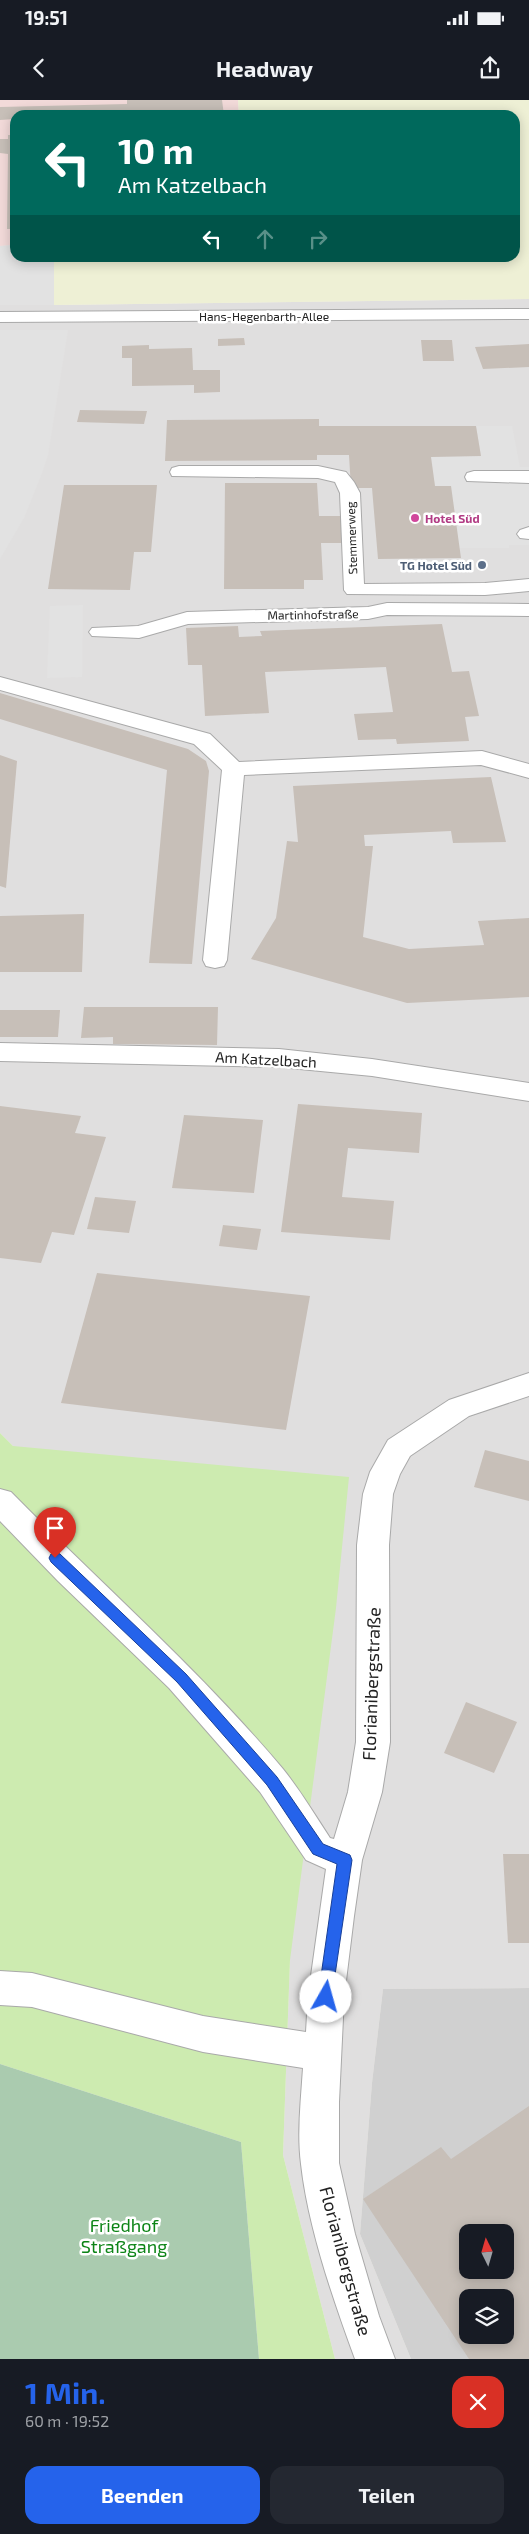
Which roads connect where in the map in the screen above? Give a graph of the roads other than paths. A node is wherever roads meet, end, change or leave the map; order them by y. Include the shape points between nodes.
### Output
1 (529, 314) edge
2 (0, 317) edge
3 (179, 472) dead end
4 (474, 476) dead end
5 (529, 477) edge
6 (529, 585) edge
7 (529, 610) edge
8 (99, 632) dead end
9 (0, 683) edge
10 (233, 769) junction
11 (528, 774) edge
12 (215, 960) dead end
13 (0, 1052) edge
14 (529, 1092) edge
15 (529, 1384) edge
16 (0, 1501) edge
17 (345, 1860) junction
18 (0, 1988) edge
19 (324, 2053) junction
20 (375, 2359) edge

1 - 2 street, Hans-Hegenbarth-Allee
3 - 6 street, Stemmerweg via 338,474 345,480 350,493 354,590 485,589
4 - 5 street
7 - 8 street, Martinhofstraße via 387,609 368,613 187,618 139,632
9 - 10 street via 202,739
10 - 11 street via 482,758
10 - 12 street
13 - 14 street, Am Katzelbach via 233,1056 318,1061
15 - 17 street, Florianibergstraße via 459,1408 399,1448 385,1472 378,1494 373,1546 373,1742 365,1792
16 - 17 street via 69,1572 181,1678 272,1781 318,1849
17 - 19 street, Florianibergstraße via 326,1997
18 - 19 street via 32,1990 202,2034
19 - 20 street, Florianibergstraße via 320,2163 335,2234

